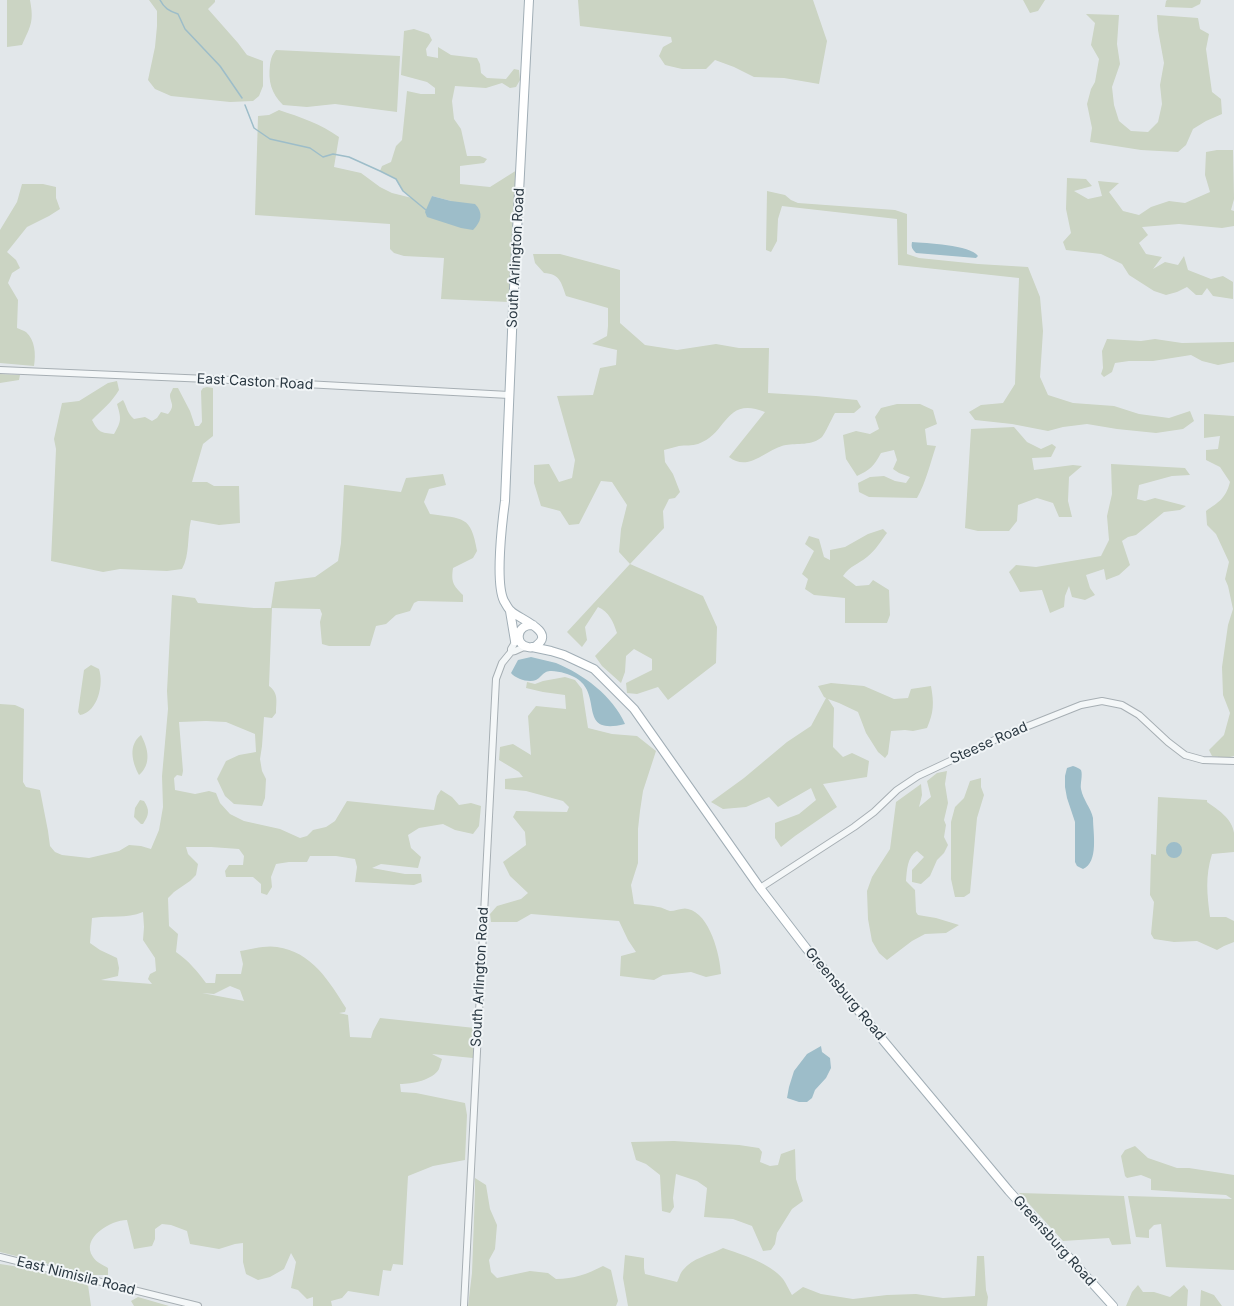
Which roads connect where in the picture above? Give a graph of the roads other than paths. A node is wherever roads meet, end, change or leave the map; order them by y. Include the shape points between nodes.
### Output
1 (529, 0) edge
2 (0, 370) edge
3 (509, 395) junction
4 (513, 613) junction
5 (533, 625) junction
6 (519, 634) junction
7 (541, 638) junction
8 (515, 643) junction
9 (529, 647) junction
10 (551, 651) junction
11 (511, 652) junction
12 (1234, 761) edge
13 (760, 888) junction
14 (0, 1256) edge
15 (198, 1306) edge
16 (464, 1306) edge
17 (1113, 1306) edge

1 - 3 main road, South Arlington Road
2 - 3 street, East Caston Road
3 - 4 main road, South Arlington Road via 500,583 504,600
4 - 5 main road
4 - 6 main road
4 - 8 main road via 510,615
5 - 6 main road via 525,626
5 - 7 main road via 539,629
6 - 8 street, South Arlington Road
6 - 9 main road via 520,642
7 - 9 main road via 537,645
7 - 10 main road
8 - 11 street, South Arlington Road
9 - 10 main road, Greensburg Road
9 - 11 street
10 - 13 main road, Greensburg Road via 594,669 628,702
11 - 16 street, South Arlington Road via 502,663 496,679
12 - 13 street, Steese Road via 1203,760 1185,755 1139,715 1122,705 1102,701 1081,705 1003,736 918,776 897,790 854,827
13 - 17 main road, Greensburg Road via 806,948 994,1174
14 - 15 street, East Nimisila Road

